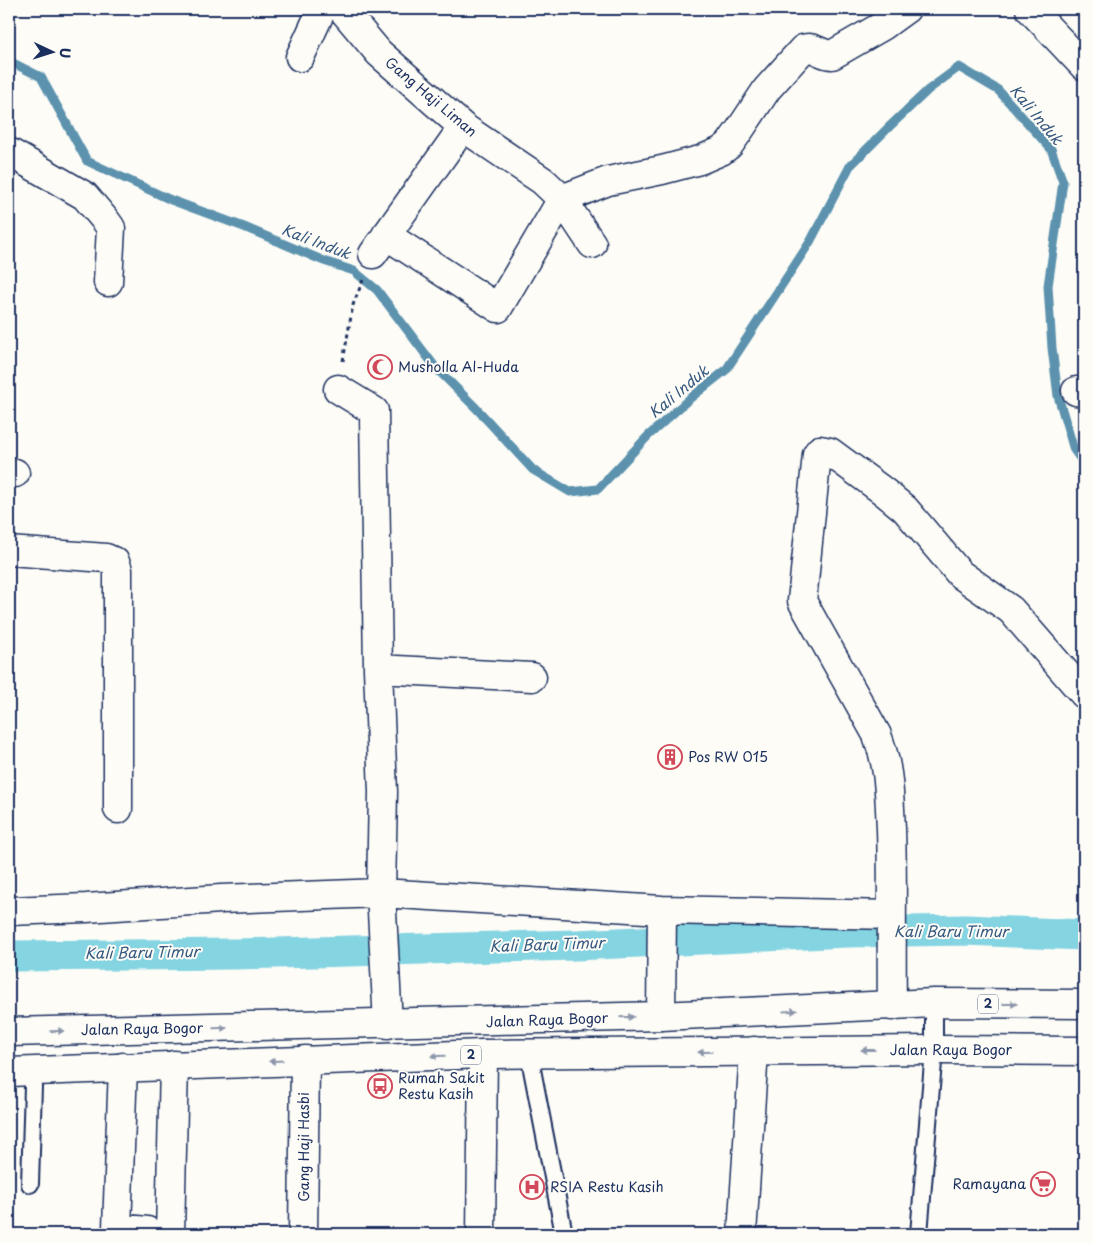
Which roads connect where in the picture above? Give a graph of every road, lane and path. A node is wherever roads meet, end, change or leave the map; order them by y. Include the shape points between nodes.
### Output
1 (322, 9) edge
2 (342, 9) edge
3 (906, 9) edge
4 (1030, 9) edge
5 (300, 57) dead end
6 (1084, 66) edge
7 (463, 127) junction
8 (9, 152) edge
9 (562, 199) junction
10 (592, 244) dead end
11 (108, 282) dead end
12 (361, 284) dead end
13 (338, 389) joint
14 (9, 551) edge
15 (378, 669) junction
16 (532, 677) dead end
17 (1084, 694) edge
18 (118, 809) dead end
19 (382, 893) junction
20 (9, 911) edge
21 (662, 915) junction
22 (891, 918) junction
23 (934, 1004) junction
24 (1084, 1004) edge
25 (892, 1006) junction
26 (661, 1016) junction
27 (388, 1024) junction
28 (9, 1032) edge
29 (934, 1050) junction
30 (754, 1051) junction
31 (1084, 1051) edge
32 (483, 1054) junction
33 (529, 1054) junction
34 (305, 1060) junction
35 (174, 1065) junction
36 (122, 1067) junction
37 (20, 1071) edge
38 (30, 1184) dead end
39 (147, 1234) edge
40 (170, 1234) edge
41 (303, 1234) edge
42 (481, 1234) edge
43 (564, 1234) edge
44 (742, 1234) edge
45 (918, 1234) edge

1 - 5 main road
2 - 7 main road, Gang Haji Liman via 379,54
3 - 9 main road via 832,55 813,48 803,49 721,152 662,170 608,181
4 - 6 main road
7 - 9 main road, Gang Haji Liman via 543,180
7 - 9 main road via 379,244 498,308
8 - 11 main road via 85,196 106,221 111,228
9 - 10 main road, Gang Haji Liman
12 - 13 path via 352,305
13 - 15 main road via 374,411
14 - 18 main road via 106,558 116,562
15 - 16 main road
15 - 19 main road via 383,792
17 - 22 main road via 1011,610 960,574 905,509 830,452 820,450 817,454 802,601 883,751 888,772
19 - 20 main road
19 - 21 main road
19 - 27 main road
21 - 22 main road
21 - 26 main road
22 - 25 main road
23 -> 24 main road, Jalan Raya Bogor / 2
23 - 25 main road, Jalan Raya Bogor / 2
23 - 29 lane
26 -> 25 main road, Jalan Raya Bogor / 2
27 -> 26 main road, Jalan Raya Bogor / 2
28 -> 27 main road, Jalan Raya Bogor / 2
29 -> 30 main road, Jalan Raya Bogor / 2
29 - 31 main road, Jalan Raya Bogor / 2
29 - 45 lane
30 -> 33 main road, Jalan Raya Bogor / 2
30 - 44 main road
32 - 33 main road, Jalan Raya Bogor / 2
32 -> 34 main road, Jalan Raya Bogor / 2
32 - 42 main road
33 - 43 lane
34 -> 35 main road, Jalan Raya Bogor / 2
34 - 41 main road, Gang Haji Hasbi
35 - 36 main road, Jalan Raya Bogor / 2
35 - 40 main road
36 - 37 main road, Jalan Raya Bogor / 2
36 - 39 main road via 117,1228 147,1231
37 - 38 lane via 33,1086

